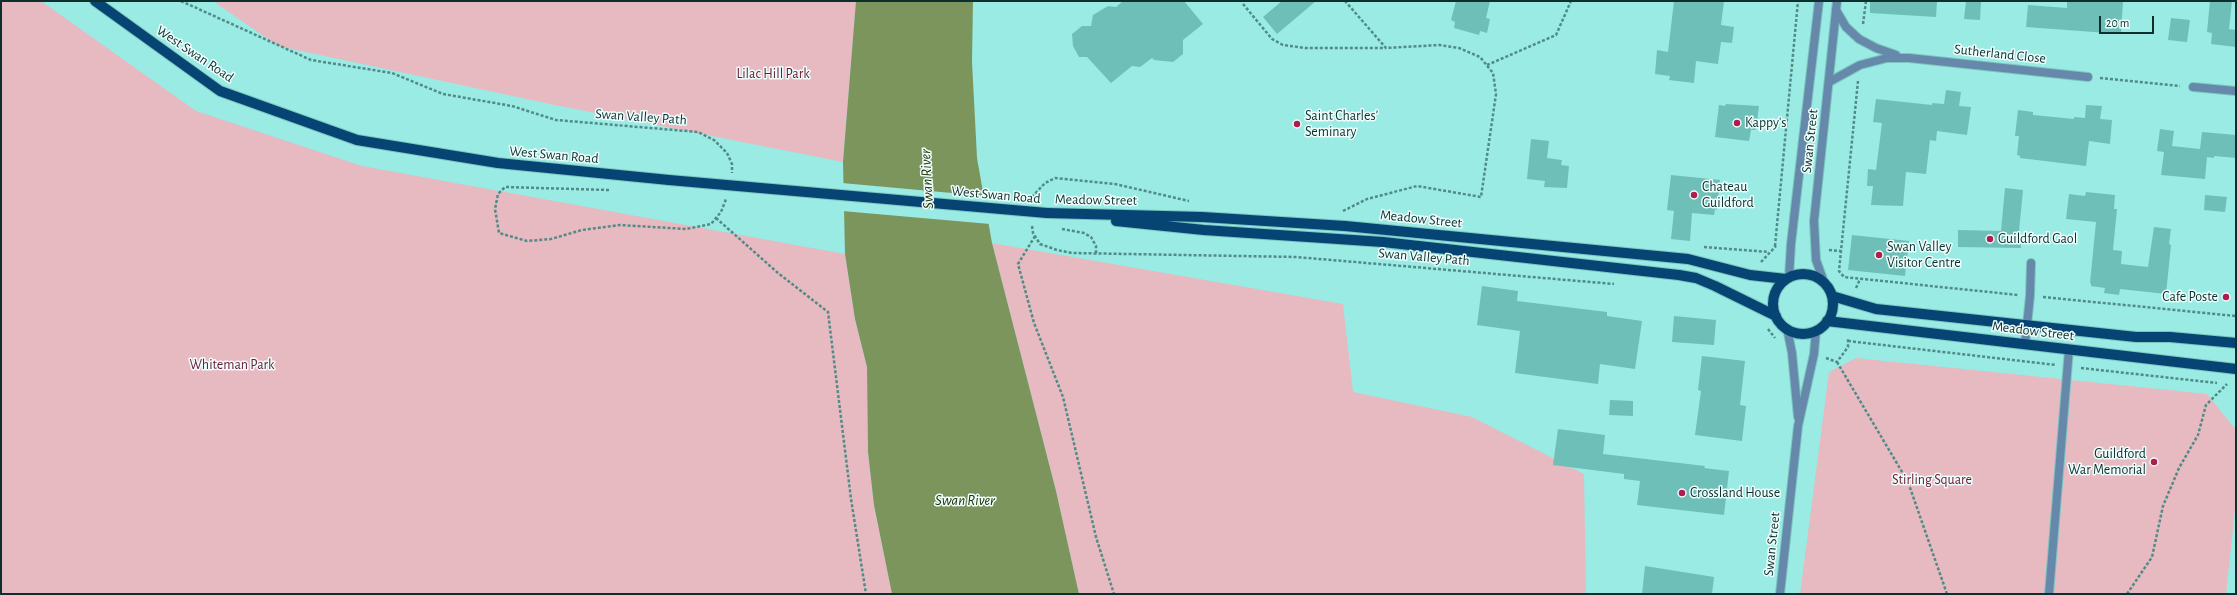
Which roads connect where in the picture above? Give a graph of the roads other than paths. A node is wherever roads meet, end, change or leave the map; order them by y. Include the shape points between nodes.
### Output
1 (95, 1) edge
2 (1819, 1) edge
3 (1837, 1) edge
4 (1836, 10) junction
5 (1909, 58) junction
6 (2088, 77) road end
7 (1829, 82) junction
8 (2193, 87) road end
9 (2236, 91) edge
10 (1047, 213) junction
11 (2031, 264) dead end
12 (1788, 278) junction
13 (1824, 282) junction
14 (1832, 296) junction
15 (1776, 316) junction
16 (1827, 321) junction
17 (2027, 326) junction
18 (1787, 328) junction
19 (1816, 330) junction
20 (2236, 343) edge
21 (2025, 344) junction
22 (2068, 350) junction
23 (2235, 369) edge
24 (1798, 426) junction
25 (1780, 594) edge
26 (2049, 594) edge

1 - 10 main road, West Swan Road, bridge via 220,91 357,140 498,163
2 - 12 street, Swan Street
3 - 4 street, Swan Street
4 - 5 street, Sutherland Close via 1846,27 1862,41 1888,53
4 - 7 street, Swan Street
5 - 6 street, Sutherland Close
5 - 7 street, Sutherland Close via 1876,60 1860,64
7 - 13 street, Swan Street via 1814,222 1816,260
8 - 9 street
10 - 12 main road, Meadow Street via 1210,217 1322,224 1688,259 1750,275
10 - 15 main road, Meadow Street via 1204,230 1383,242 1679,275 1696,278 1715,286
11 - 17 street
12 - 13 main road via 1810,274
12 - 15 main road via 1775,293
13 - 14 main road
14 - 16 main road via 1832,311
14 - 17 main road, Meadow Street via 1876,310
15 - 18 main road
16 - 19 main road
16 - 21 main road, Meadow Street
17 - 20 main road, Meadow Street via 2136,337 2170,337
17 - 21 street
18 - 19 main road via 1801,333
18 - 24 street, Swan Street via 1792,354
19 - 24 street, Swan Street via 1814,354
21 - 22 main road, Meadow Street
22 - 23 main road, Meadow Street
22 - 26 street
24 - 25 street, Swan Street

